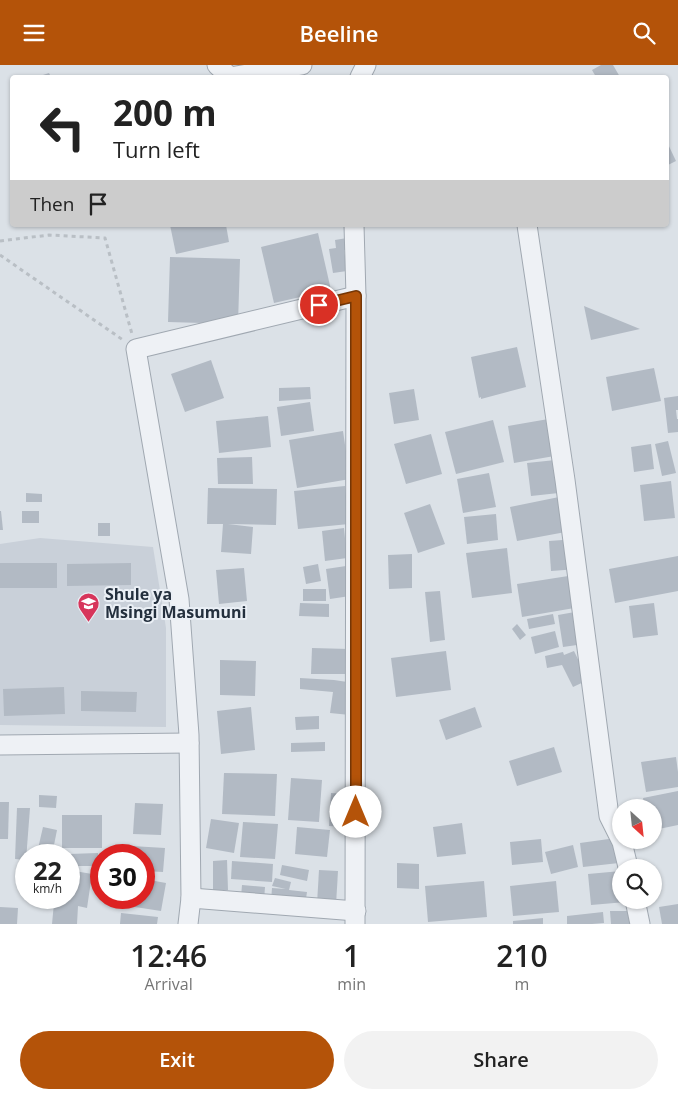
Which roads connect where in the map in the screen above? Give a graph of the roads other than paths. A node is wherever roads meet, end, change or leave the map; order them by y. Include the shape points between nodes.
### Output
1 (217, 65) edge
2 (302, 65) edge
3 (228, 75) edge
4 (242, 75) edge
5 (354, 227) edge
6 (527, 227) edge
7 (356, 296) junction
8 (189, 743) junction
9 (0, 745) edge
10 (626, 859) edge
11 (191, 898) junction
12 (637, 909) edge
13 (355, 918) edge
14 (188, 924) edge
15 (640, 924) edge

1 - 3 street
2 - 4 street
5 - 7 street
6 - 10 street via 565,480 608,816 622,842
7 - 8 street via 136,349 179,599
7 - 13 street
8 - 9 street
8 - 11 street
11 - 13 street
11 - 14 street
12 - 15 street

